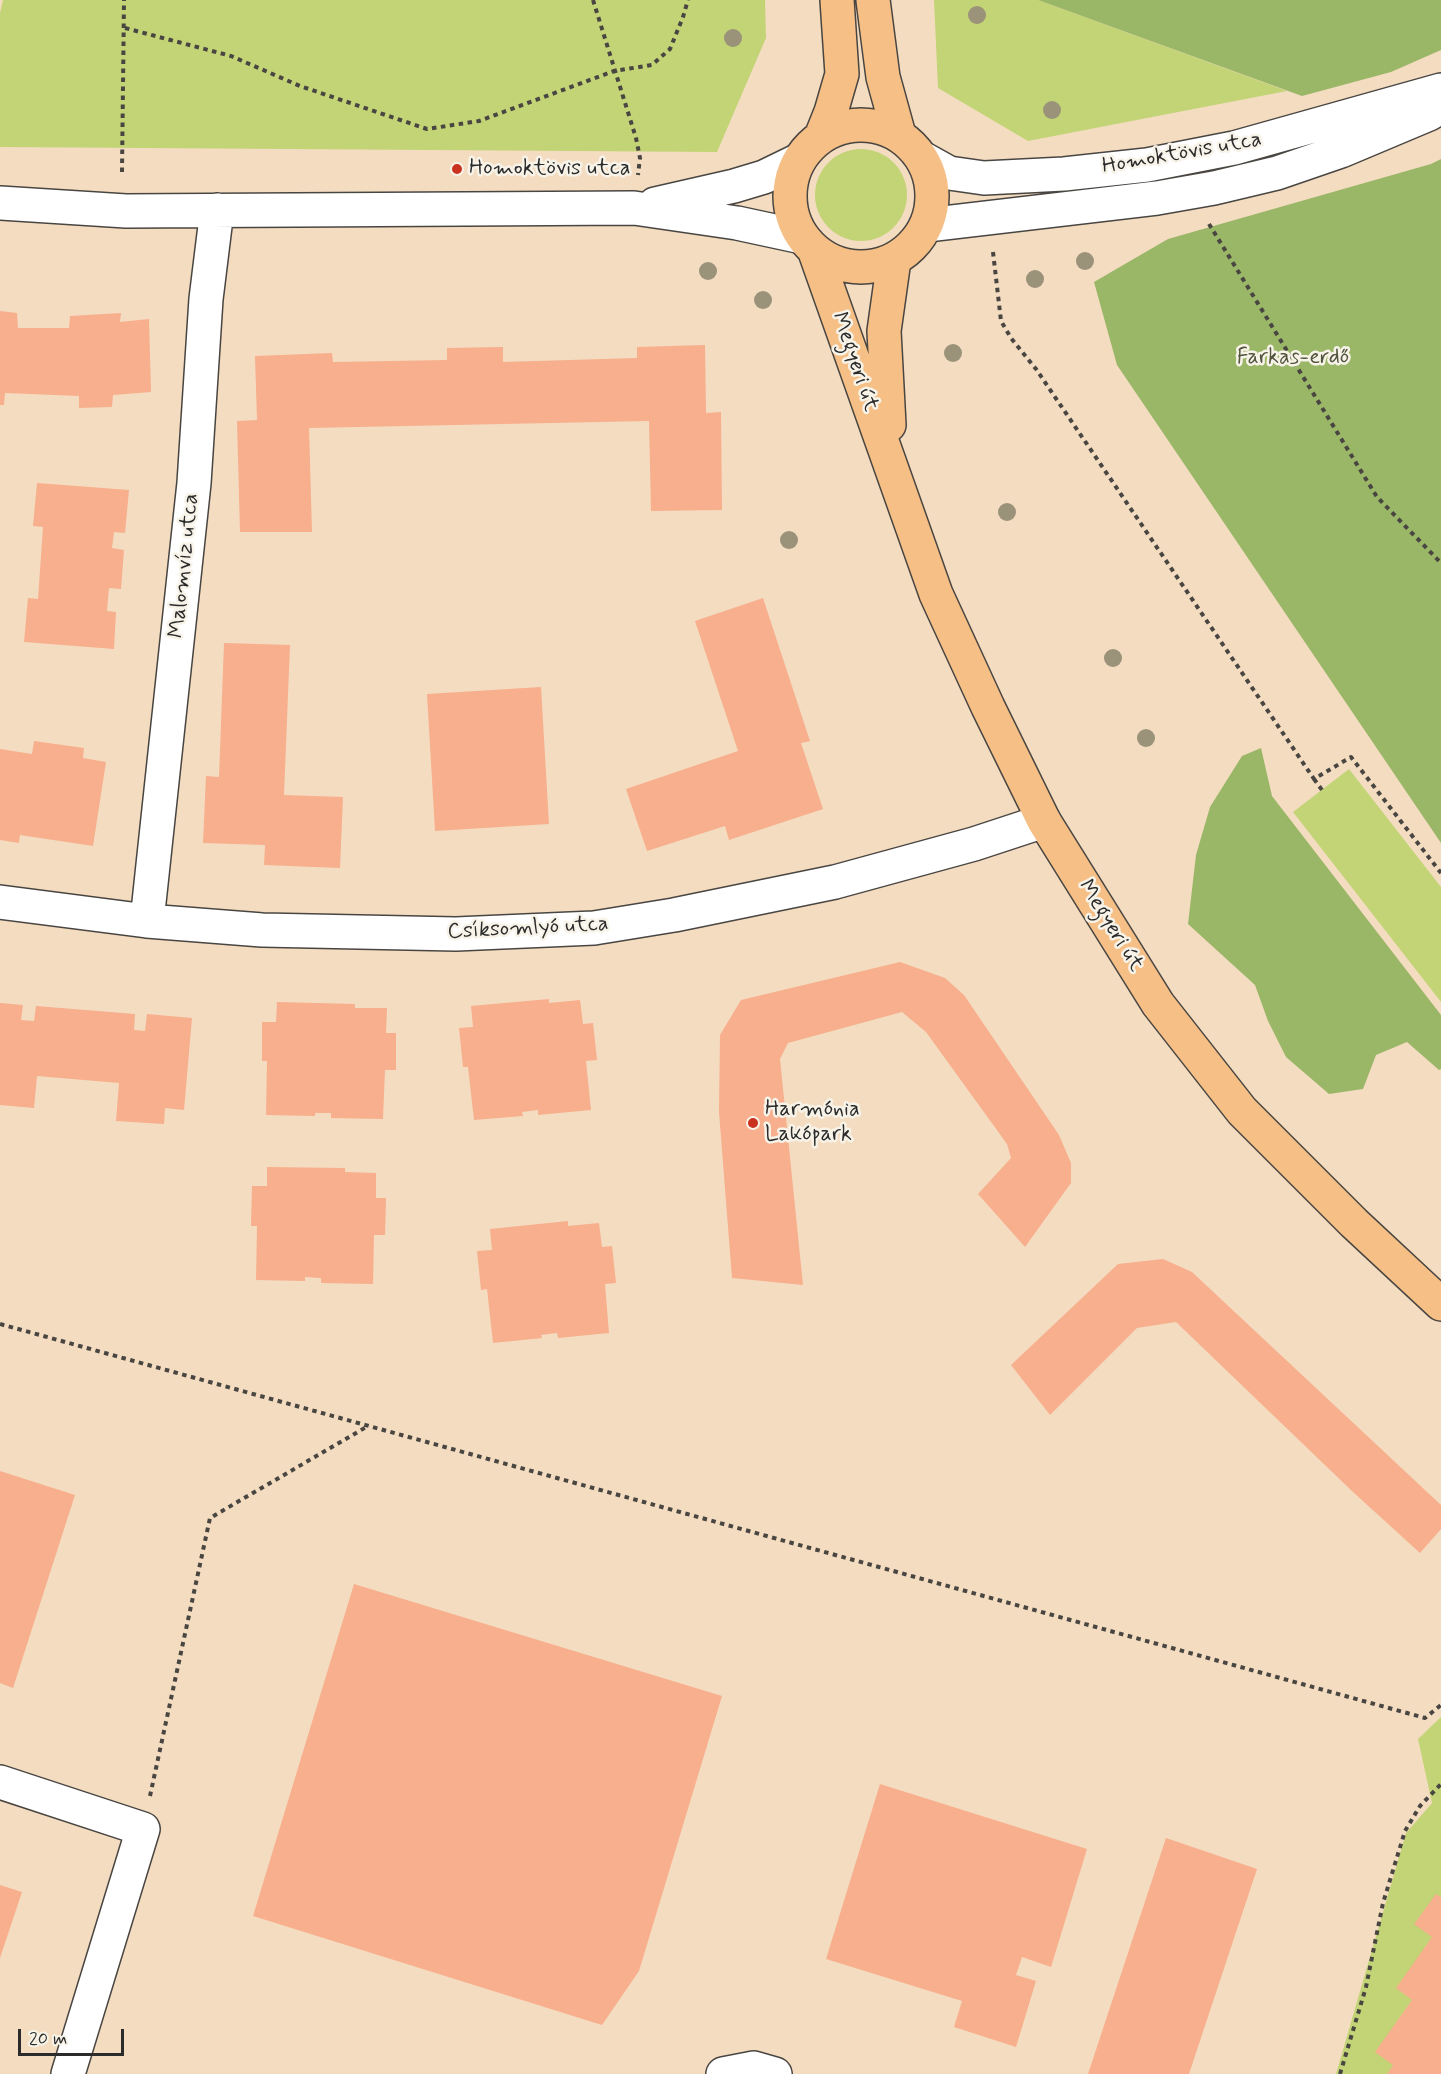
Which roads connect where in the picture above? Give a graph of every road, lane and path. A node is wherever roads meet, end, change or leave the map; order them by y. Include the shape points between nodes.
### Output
1 (124, 0) edge
2 (592, 0) edge
3 (688, 0) edge
4 (837, 0) edge
5 (873, 0) edge
6 (124, 28) junction
7 (614, 71) junction
8 (1441, 90) edge
9 (1441, 107) edge
10 (899, 135) junction
11 (821, 137) junction
12 (636, 138) dead end
13 (922, 158) junction
14 (799, 160) junction
15 (122, 172) dead end
16 (0, 203) edge
17 (634, 208) junction
18 (217, 210) junction
19 (1203, 214) dead end
20 (927, 225) junction
21 (809, 244) junction
22 (993, 247) dead end
23 (894, 260) junction
24 (893, 472) junction
25 (1441, 563) edge
26 (1314, 779) junction
27 (1323, 790) dead end
28 (1044, 821) junction
29 (1441, 873) edge
30 (0, 902) edge
31 (147, 921) junction
32 (1441, 1304) edge
33 (0, 1324) edge
34 (369, 1426) junction
35 (1441, 1705) edge
36 (0, 1782) edge
37 (1441, 1784) edge
38 (143, 1829) junction
39 (68, 2074) edge
40 (723, 2074) edge
41 (775, 2074) edge
42 (1340, 2074) edge

1 - 6 path
2 - 7 path
3 - 7 path via 670,49 652,65
4 - 11 main road, Megyeri út via 842,74
5 - 10 main road via 883,78
6 - 7 path via 231,56 300,86 427,129 479,121
6 - 15 path
7 - 12 path
8 - 13 street, Homoktövis utca via 1234,148 1147,165 984,178 949,173
9 - 20 street, Homoktövis utca via 1341,151 1277,173 1214,188
10 - 11 main road, Megyeri út via 880,127 860,125 839,128
10 - 13 main road, Megyeri út
11 - 14 main road, Megyeri út
13 - 20 main road, Megyeri út via 932,191
14 - 17 street via 734,186
14 - 21 main road, Megyeri út via 791,179 790,199 793,219
16 - 18 street via 126,211
17 - 18 street
17 - 21 street via 738,223
18 - 31 street, Malomvíz utca via 206,299 194,483
19 - 25 path via 1377,497
20 - 23 main road, Megyeri út via 908,251
21 - 23 main road, Megyeri út via 833,263 854,268
21 - 24 main road, Megyeri út
22 - 26 path via 1001,321 1011,338 1036,369
23 - 24 main road, Megyeri út via 884,331
24 - 28 main road, Megyeri út via 936,594
26 - 27 path
26 - 29 path via 1352,757
28 - 31 street, Csíksomlyó utca via 835,882 594,928 456,934 357,933
28 - 32 main road, Megyeri út via 1158,1004 1242,1111
30 - 31 street, Csíksomlyó utca
33 - 34 path
34 - 35 path via 1425,1718
34 - 38 path via 210,1518
36 - 38 street
37 - 42 path via 1420,1806 1405,1831
38 - 39 street
40 - 41 street via 754,2067

